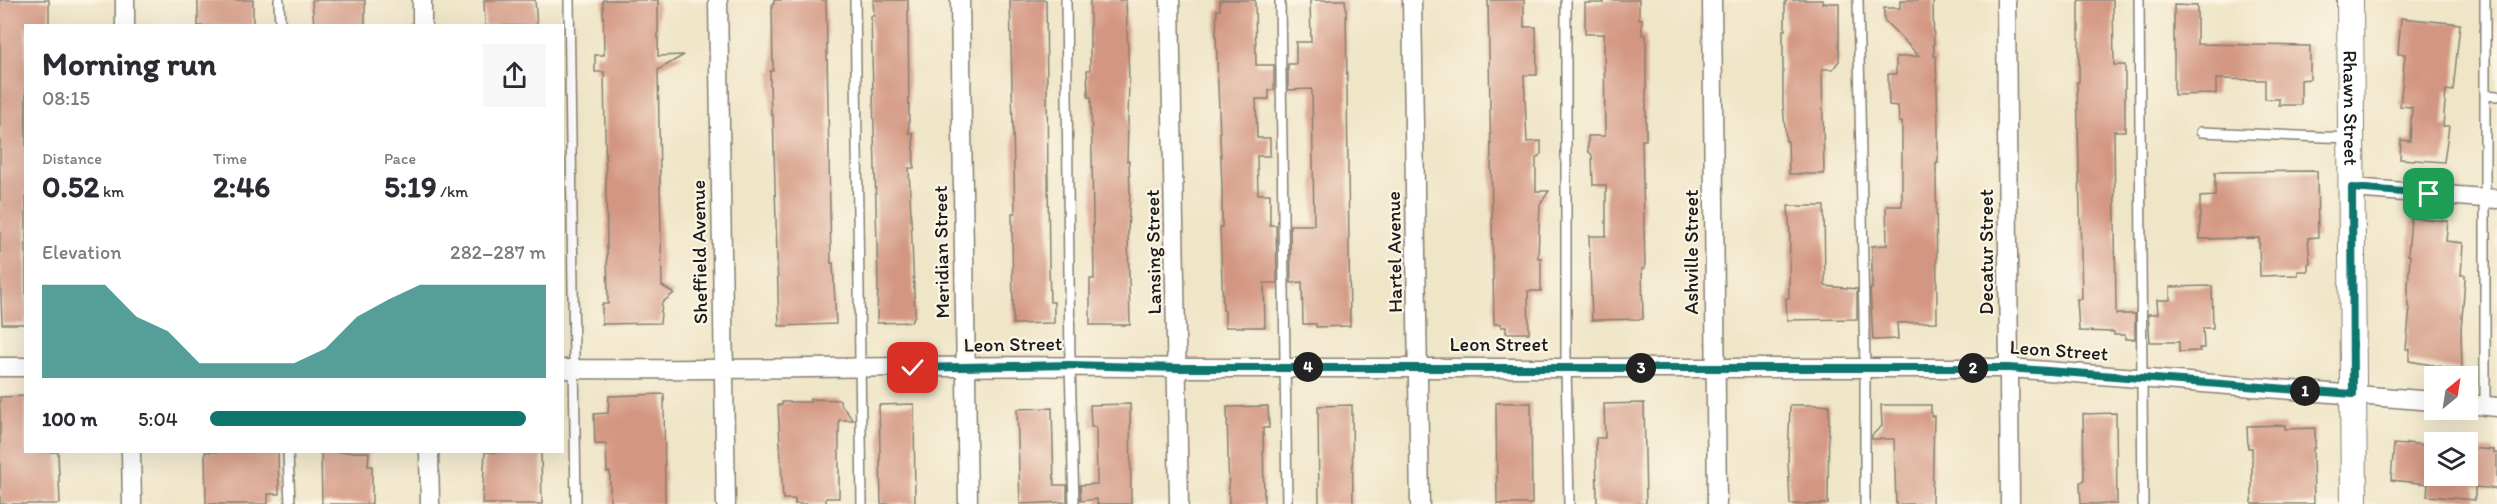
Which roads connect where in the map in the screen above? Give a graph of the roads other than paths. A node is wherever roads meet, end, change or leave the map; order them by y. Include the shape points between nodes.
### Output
1 (124, 0) edge
2 (279, 0) edge
3 (422, 0) edge
4 (569, 0) edge
5 (718, 0) edge
6 (855, 0) edge
7 (960, 0) edge
8 (1066, 0) edge
9 (1170, 0) edge
10 (1280, 0) edge
11 (1412, 0) edge
12 (1566, 0) edge
13 (1712, 0) edge
14 (1858, 0) edge
15 (2006, 0) edge
16 (2139, 0) edge
17 (2350, 0) edge
18 (2485, 0) edge
19 (125, 24) edge
20 (280, 24) edge
21 (422, 24) edge
22 (2485, 95) junction
23 (2497, 96) edge
24 (2201, 132) dead end
25 (2351, 138) junction
26 (2352, 188) junction
27 (2491, 199) edge
28 (2485, 297) junction
29 (2497, 297) edge
30 (1070, 365) junction
31 (0, 367) edge
32 (24, 367) edge
33 (1286, 367) junction
34 (1418, 367) junction
35 (1566, 367) junction
36 (966, 368) junction
37 (1178, 368) junction
38 (1715, 368) junction
39 (2009, 368) junction
40 (568, 369) edge
41 (724, 369) junction
42 (860, 369) junction
43 (1865, 369) junction
44 (2141, 379) junction
45 (2353, 394) junction
46 (2424, 401) edge
47 (2483, 406) edge
48 (131, 453) edge
49 (288, 453) edge
50 (429, 453) edge
51 (132, 504) edge
52 (290, 504) edge
53 (430, 504) edge
54 (576, 504) edge
55 (726, 504) edge
56 (861, 504) edge
57 (968, 504) edge
58 (1074, 504) edge
59 (1179, 504) edge
60 (1287, 504) edge
61 (1420, 504) edge
62 (1569, 504) edge
63 (1716, 504) edge
64 (1865, 504) edge
65 (2010, 504) edge
66 (2143, 504) edge
67 (2354, 504) edge

1 - 19 street
2 - 20 lane
3 - 21 street
4 - 40 lane
5 - 41 street, Sheffield Avenue
6 - 42 lane
7 - 36 street, Meridian Street
8 - 30 lane
9 - 37 street, Lansing Street
10 - 33 lane
11 - 34 street, Hartel Avenue
12 - 35 lane
13 - 38 street, Ashville Street
14 - 43 lane
15 - 39 street, Decatur Street
16 - 44 lane
17 - 25 main road, Rhawn Street
18 - 22 lane
22 - 23 lane
22 - 27 lane
24 - 25 lane
25 - 26 main road, Rhawn Street
26 - 27 street
26 - 45 main road, Rhawn Street
27 - 28 lane
28 - 29 lane
28 - 47 lane
30 - 36 street, Leon Street
30 - 37 street, Leon Street
30 - 58 lane
31 - 32 street
33 - 34 street, Leon Street
33 - 37 street, Leon Street
33 - 60 lane
34 - 35 street, Leon Street
34 - 61 street, Hartel Avenue
35 - 38 street, Leon Street
35 - 62 lane
36 - 42 street, Leon Street
36 - 57 street, Meridian Street
37 - 59 street, Lansing Street
38 - 43 street, Leon Street
38 - 63 street, Ashville Street
39 - 43 street, Leon Street
39 - 44 street, Leon Street
39 - 65 street, Decatur Street
40 - 41 street, Leon Street
40 - 54 lane
41 - 42 street, Leon Street
41 - 55 street, Sheffield Avenue
42 - 56 lane
43 - 64 lane
44 - 45 street, Leon Street
44 - 66 lane
45 - 46 street, Leon Street
45 - 67 main road, Rhawn Street
48 - 51 street
49 - 52 lane
50 - 53 street

